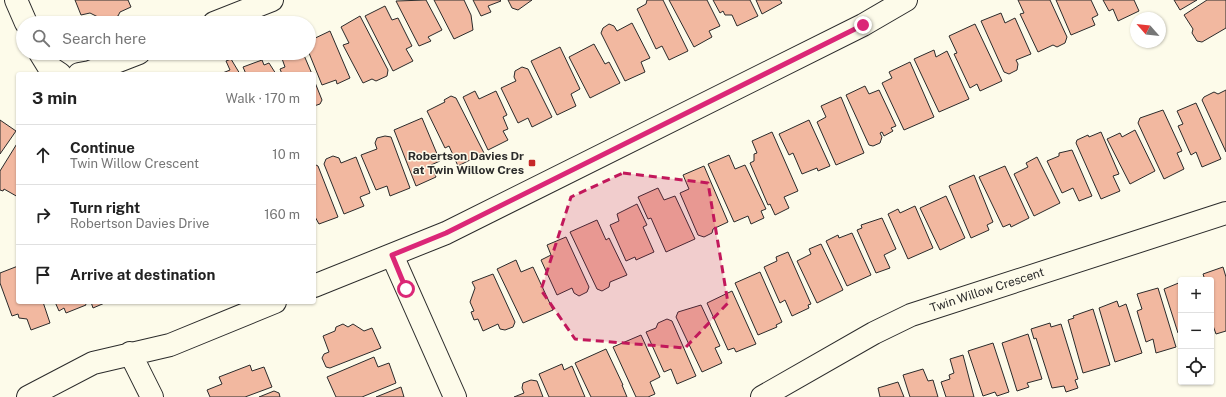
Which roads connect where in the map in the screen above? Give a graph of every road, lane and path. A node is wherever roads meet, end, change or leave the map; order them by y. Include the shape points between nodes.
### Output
1 (16, 0) edge
2 (272, 0) edge
3 (906, 0) edge
4 (23, 16) edge
5 (232, 16) edge
6 (44, 60) edge
7 (121, 60) edge
8 (57, 72) edge
9 (90, 72) edge
10 (1226, 213) edge
11 (392, 255) junction
12 (316, 285) edge
13 (270, 304) edge
14 (130, 353) junction
15 (28, 397) edge
16 (152, 397) edge
17 (455, 397) edge
18 (762, 397) edge

1 - 4 street
2 - 5 street
3 - 11 street via 863,25 453,230
6 - 8 street
7 - 9 street
10 - 18 street, Twin Willow Crescent via 911,315 874,333
11 - 12 street
11 - 17 street
13 - 14 street via 170,345
14 - 15 street via 93,363
14 - 16 street

